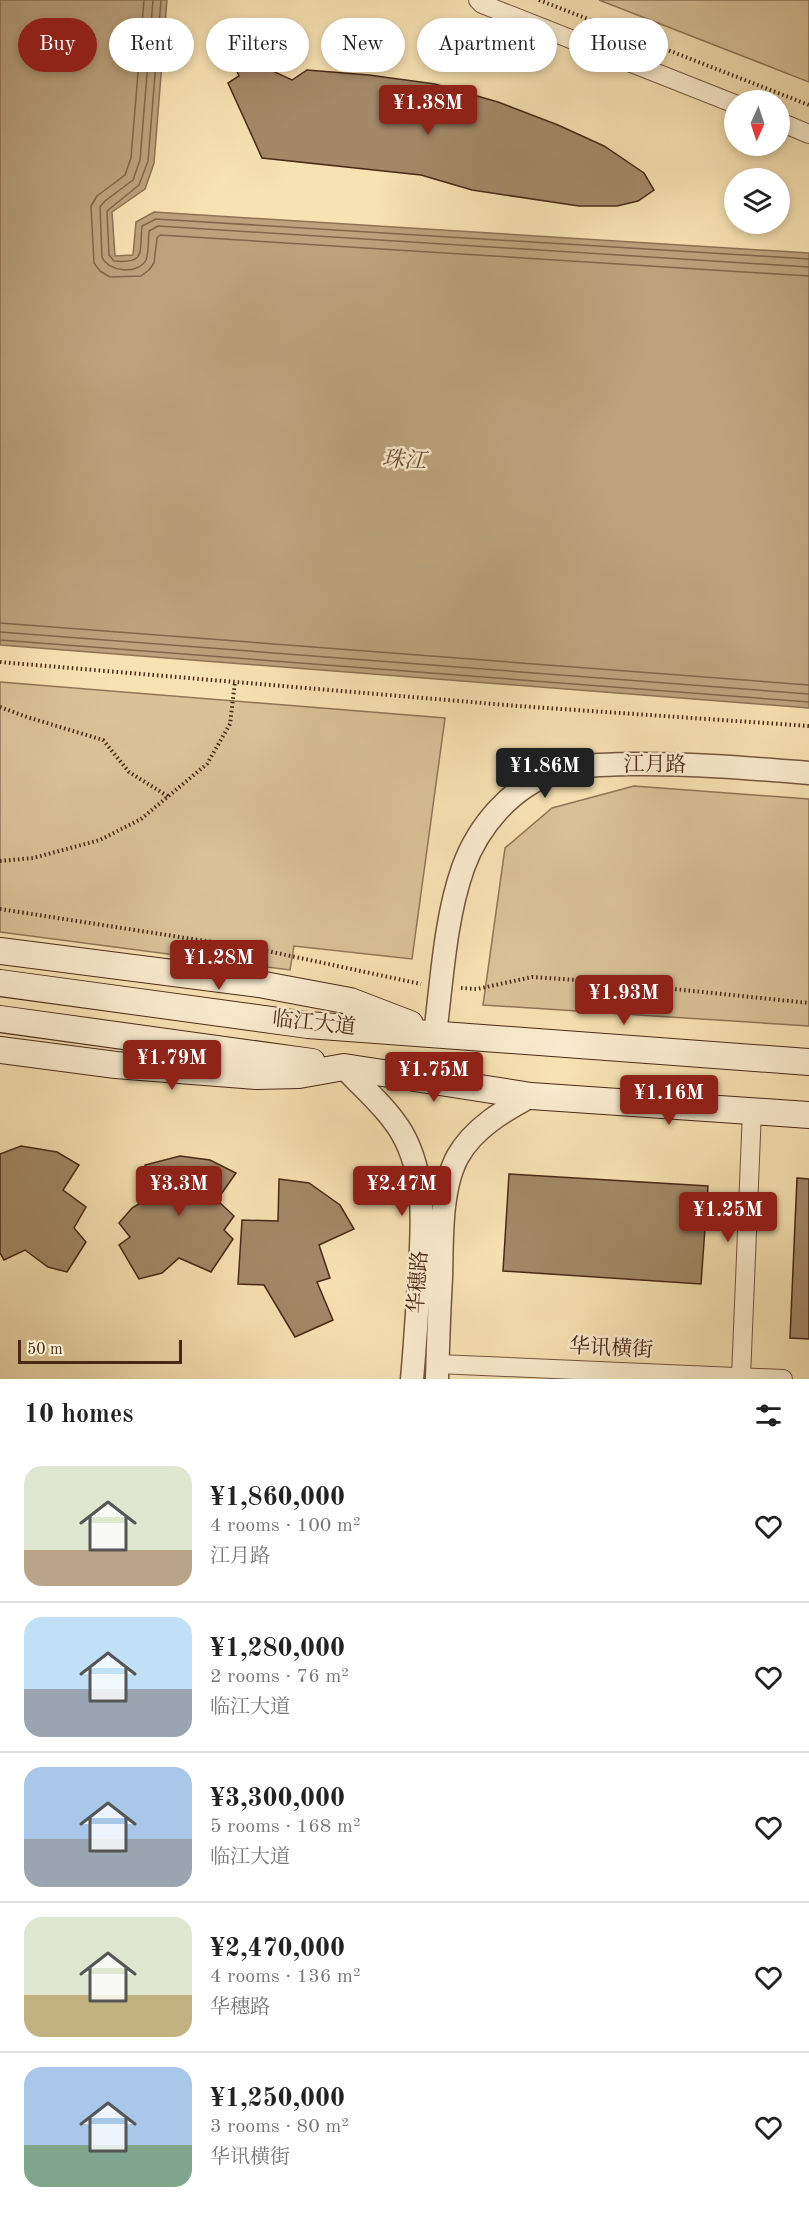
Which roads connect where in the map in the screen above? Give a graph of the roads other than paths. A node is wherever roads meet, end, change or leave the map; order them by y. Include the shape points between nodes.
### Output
1 (478, 0) edge
2 (724, 100) edge
3 (790, 126) edge
4 (809, 134) edge
5 (809, 773) edge
6 (0, 951) edge
7 (0, 983) edge
8 (0, 1019) edge
9 (435, 1034) junction
10 (0, 1050) edge
11 (809, 1062) edge
12 (344, 1067) junction
13 (531, 1095) junction
14 (752, 1111) junction
15 (809, 1115) edge
16 (437, 1371) edge
17 (741, 1377) junction
18 (412, 1379) edge
19 (783, 1379) edge

1 - 2 street
3 - 4 street
5 - 9 street, 江月路 via 701,764 588,766 555,772 524,787 499,809 479,835 463,866 453,902
6 - 9 main road via 259,984 350,1001
7 - 9 main road, 临江大道 via 308,1025
8 - 12 main road, 临江大道
9 - 11 main road, 临江大道
10 - 12 main road via 116,1065 256,1076 299,1075
12 - 13 main road, 临江大道
12 - 18 street, 华穗路 via 402,1134 420,1187 423,1217
13 - 14 main road
13 - 16 street, 华穗路 via 501,1112 471,1137 457,1158 447,1187
14 - 15 main road
14 - 17 street
16 - 17 street, 华讯横街
17 - 19 street, 华讯横街

